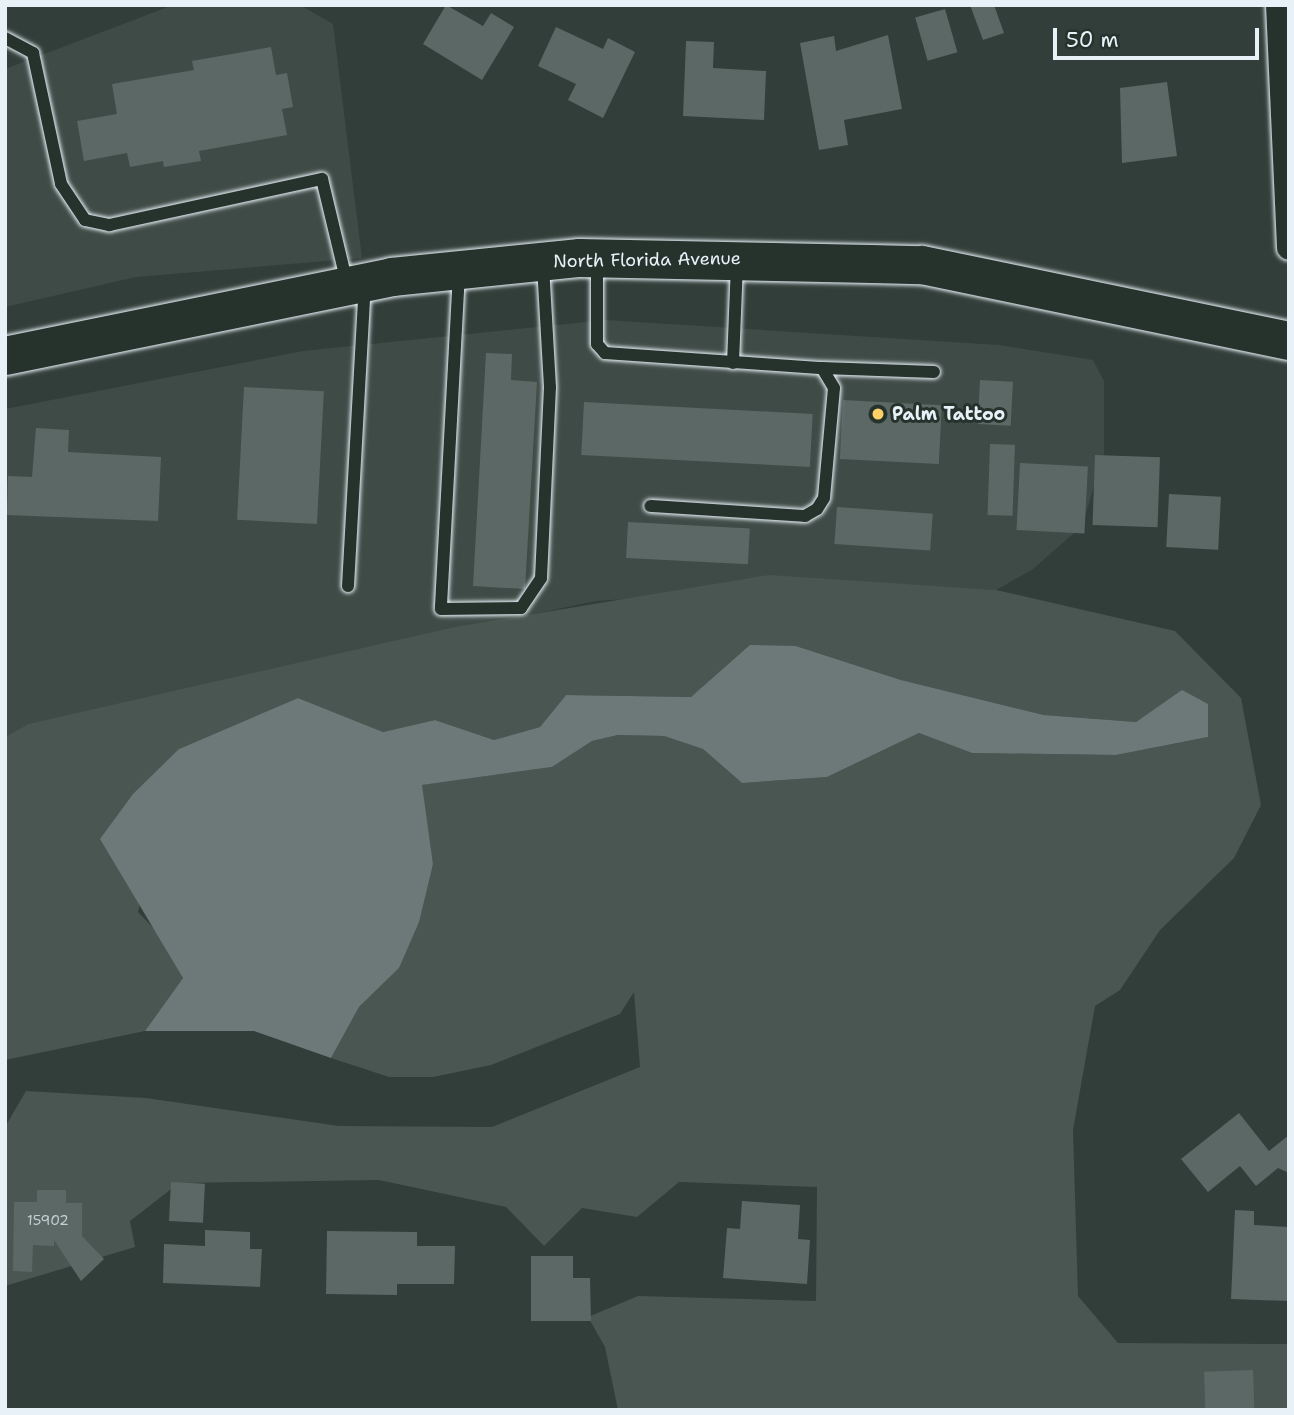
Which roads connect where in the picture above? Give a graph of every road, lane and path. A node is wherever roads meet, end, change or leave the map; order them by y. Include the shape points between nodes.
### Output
1 (1278, 5) edge
2 (5, 38) edge
3 (1289, 248) edge
4 (737, 257) junction
5 (597, 258) junction
6 (543, 262) junction
7 (459, 270) junction
8 (356, 284) junction
9 (1289, 341) edge
10 (5, 356) edge
11 (733, 363) junction
12 (822, 368) junction
13 (934, 372) dead end
14 (650, 506) dead end
15 (348, 586) dead end

1 - 3 street
2 - 8 lane via 33,53 61,184 85,220 109,225 322,179
4 - 5 main road, North Florida Avenue
4 - 9 main road, North Florida Avenue via 922,265
4 - 11 lane
5 - 6 main road, North Florida Avenue
5 - 11 lane via 597,344 605,353
6 - 7 main road, North Florida Avenue
6 - 7 lane via 550,387 541,578 521,608 441,609
7 - 8 main road, North Florida Avenue
8 - 10 main road, North Florida Avenue
8 - 15 lane
11 - 12 lane
12 - 13 lane
12 - 14 lane via 834,388 824,498 817,509 805,516

